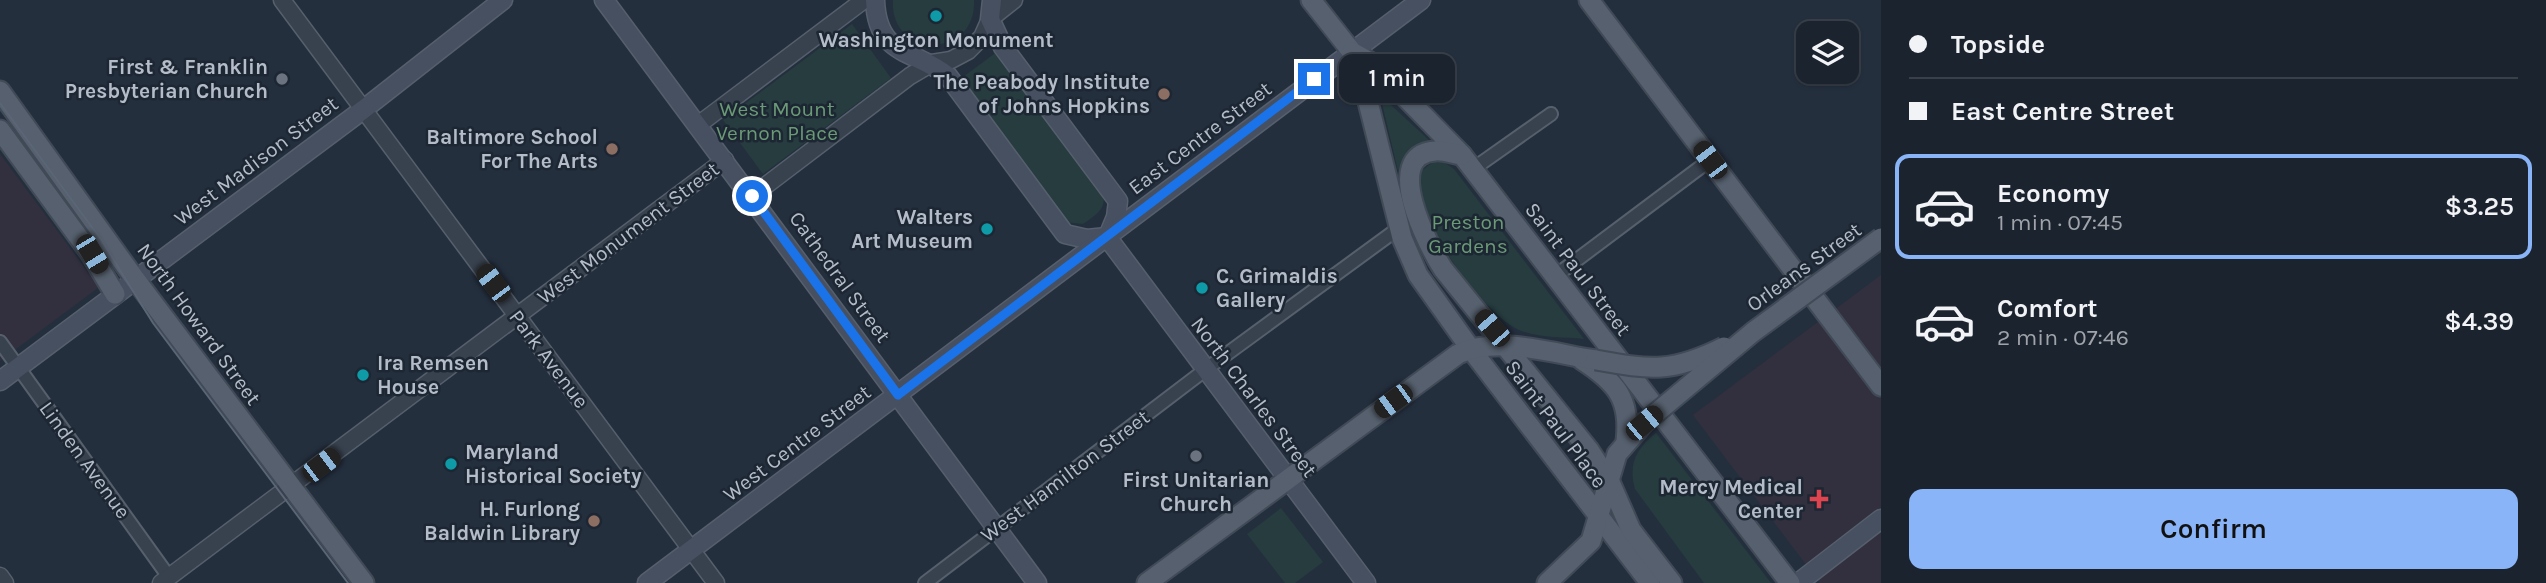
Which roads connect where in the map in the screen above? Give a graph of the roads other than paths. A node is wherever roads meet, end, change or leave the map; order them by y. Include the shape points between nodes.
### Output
1 (282, 0) edge
2 (503, 0) edge
3 (604, 0) edge
4 (864, 0) edge
5 (875, 0) edge
6 (992, 0) edge
7 (1014, 0) edge
8 (1311, 0) edge
9 (1421, 0) edge
10 (1589, 0) edge
11 (990, 19) junction
12 (1352, 52) junction
13 (932, 63) junction
14 (0, 91) edge
15 (364, 109) junction
16 (1551, 114) dead end
17 (698, 125) junction
18 (0, 130) edge
19 (725, 160) junction
20 (1710, 160) junction
21 (1468, 162) junction
22 (752, 196) junction
23 (1399, 228) junction
24 (1107, 237) junction
25 (1881, 238) edge
26 (1881, 244) edge
27 (1554, 277) junction
28 (135, 279) junction
29 (115, 294) junction
30 (1812, 295) junction
31 (517, 316) junction
32 (1753, 332) junction
33 (0, 342) edge
34 (1507, 346) junction
35 (1470, 348) junction
36 (1587, 359) junction
37 (18, 368) junction
38 (1205, 370) junction
39 (0, 381) edge
40 (1881, 386) edge
41 (898, 395) junction
42 (1626, 441) junction
43 (1557, 460) junction
44 (1287, 478) junction
45 (1609, 482) junction
46 (292, 487) junction
47 (1600, 518) junction
48 (1881, 519) edge
49 (997, 529) junction
50 (691, 550) junction
51 (0, 576) edge
52 (165, 580) edge
53 (5, 583) edge
54 (364, 583) edge
55 (647, 583) edge
56 (716, 583) edge
57 (925, 583) edge
58 (1037, 583) edge
59 (1147, 583) edge
60 (1366, 583) edge
61 (1547, 583) edge
62 (1650, 583) edge
63 (1672, 583) edge
64 (1790, 583) edge
65 (1798, 583) edge

1 - 15 street, Park Avenue
2 - 15 main road, West Madison Street
3 - 17 main road, Cathedral Street
4 - 17 street
5 - 13 main road via 876,17 890,44 902,54
6 - 11 main road
7 - 11 street
8 - 12 main road, Saint Paul Street
9 - 12 main road, East Centre Street
10 - 20 main road
11 - 13 street via 982,37 968,51
11 - 24 main road via 1003,47 1112,190 1118,204
12 - 21 main road, Saint Paul Street via 1372,63
12 - 23 main road, Saint Paul Place
12 - 24 main road, East Centre Street
13 - 22 street
13 - 24 main road via 948,76 1065,234
14 - 28 main road, North Howard Street
15 - 28 main road, West Madison Street
15 - 31 street, Park Avenue
16 - 21 street
17 - 19 main road, Cathedral Street
18 - 29 main road via 92,254
19 - 22 main road, Cathedral Street
19 - 31 street, West Monument Street
20 - 27 street
20 - 30 main road
21 - 27 main road, Saint Paul Street
21 - 34 main road, Saint Paul Place via 1435,151 1424,154 1411,169 1410,191 1424,234 1443,269
22 - 41 main road, Cathedral Street
23 - 35 main road, Saint Paul Place via 1418,275
23 - 38 street, West Hamilton Street
24 - 38 main road, North Charles Street
24 - 41 main road, West Centre Street
25 - 32 main road, Orleans Street, bridge
26 - 30 street
27 - 64 main road, Saint Paul Street
28 - 29 main road, West Madison Street
28 - 46 main road, North Howard Street
29 - 37 main road, West Madison Street
30 - 40 main road
31 - 46 street, West Monument Street
31 - 50 street, Park Avenue
32 - 36 main road, Orleans Street, bridge via 1701,358 1668,368
32 - 42 main road, Orleans Street, bridge
33 - 37 street, Linden Avenue
34 - 35 main road, Orleans Street
34 - 36 main road, Orleans Street
34 - 45 main road, Saint Paul Place
35 - 43 main road, Saint Paul Place
35 - 44 main road
36 - 42 main road via 1621,396 1628,419
37 - 39 main road, West Madison Street
37 - 52 street, Linden Avenue
38 - 44 main road, North Charles Street
38 - 49 street, West Hamilton Street
41 - 49 main road, Cathedral Street
41 - 50 main road, West Centre Street
42 - 45 main road, Orleans Street
43 - 45 main road
43 - 47 main road, Saint Paul Place
44 - 59 main road
44 - 60 main road, North Charles Street
45 - 47 main road, Orleans Street
45 - 63 main road, Saint Paul Place via 1631,530
46 - 52 street, West Monument Street
46 - 54 main road, North Howard Street
47 - 61 main road, Orleans Street via 1585,550
47 - 62 main road, Saint Paul Place
48 - 65 main road
49 - 57 street, West Hamilton Street
49 - 58 main road, Cathedral Street
50 - 55 main road, West Centre Street
50 - 56 street, Park Avenue
51 - 53 street

